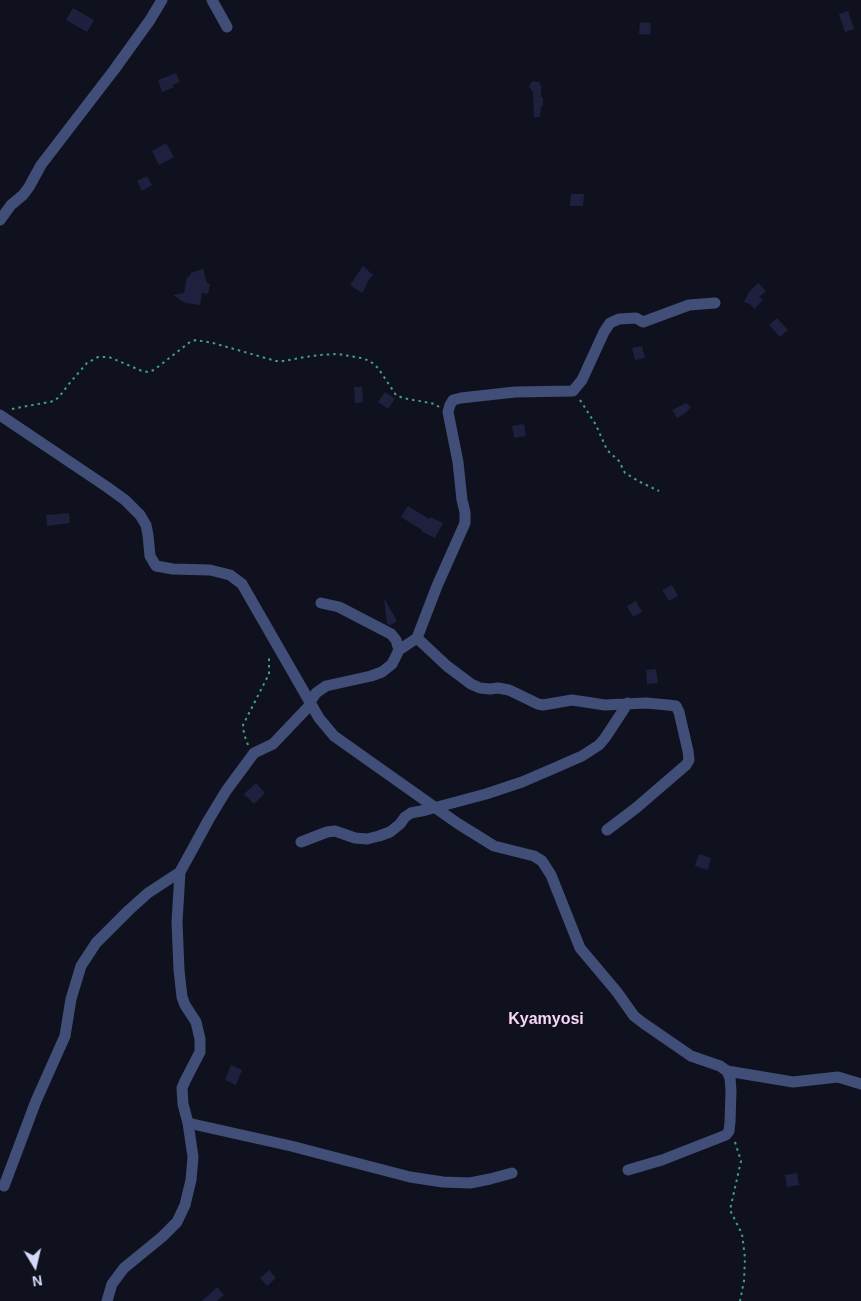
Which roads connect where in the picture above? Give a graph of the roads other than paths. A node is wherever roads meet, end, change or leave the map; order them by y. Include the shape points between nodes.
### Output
1 (162, 0) edge
2 (212, 0) edge
3 (227, 27) dead end
4 (0, 220) edge
5 (715, 303) dead end
6 (4, 412) edge
7 (321, 603) dead end
8 (417, 638) junction
9 (399, 650) junction
10 (311, 703) junction
11 (628, 704) junction
12 (436, 808) junction
13 (607, 830) dead end
14 (301, 842) dead end
15 (180, 872) junction
16 (727, 1071) junction
17 (861, 1084) edge
18 (188, 1122) junction
19 (628, 1170) dead end
20 (512, 1173) dead end
21 (4, 1186) dead end
22 (107, 1301) edge

1 - 4 street via 114,70 41,165 30,187
2 - 3 street
5 - 8 street via 689,305 643,322 636,318 610,322 582,380 573,391 515,392 453,400 448,412 465,523
6 - 10 street via 125,500 140,515 146,525 150,556 156,566 230,574 242,584
7 - 9 street via 339,607 390,634
8 - 9 street
8 - 11 street via 447,666 480,688 509,690 538,704 572,700 604,705
9 - 10 street via 392,664 382,672 326,686 316,693
10 - 12 street via 334,736
10 - 15 street via 273,744 254,753 209,818
11 - 12 street via 592,751 522,782
11 - 13 street via 676,706 689,760
12 - 14 street via 411,813 390,832 380,836 355,838 335,831
12 - 16 street via 494,846 542,861 551,875 580,948 634,1016 691,1056
15 - 18 street via 178,922 182,997 196,1022 200,1039 200,1052 182,1088
15 - 21 street via 148,893 116,922 96,943 81,966 71,998 65,1036
16 - 17 street via 794,1082 838,1077
16 - 19 street via 731,1091 729,1131 726,1135
18 - 20 street via 410,1177 470,1183
18 - 22 street via 193,1157 192,1180 185,1205 177,1222 124,1268 112,1284

